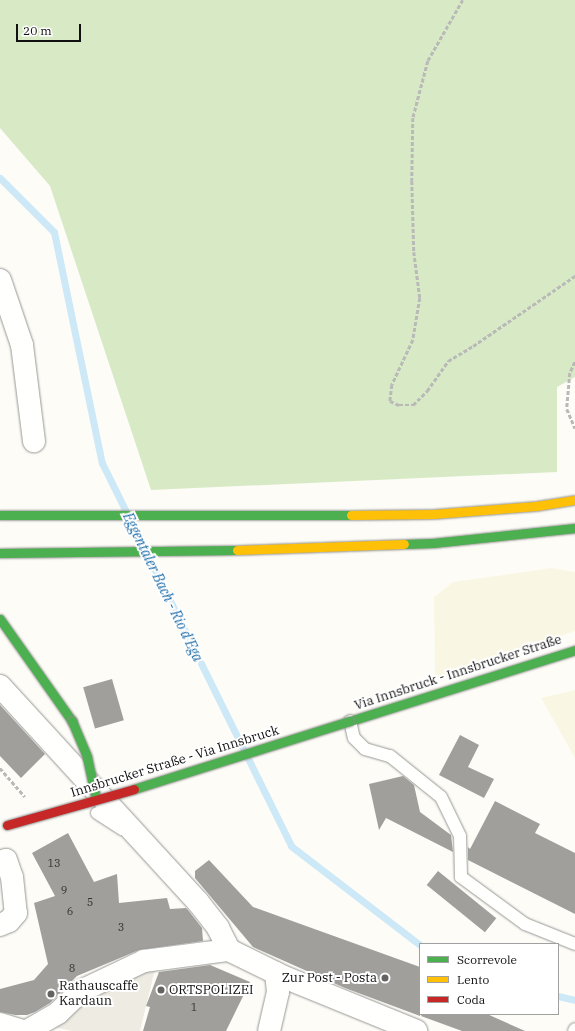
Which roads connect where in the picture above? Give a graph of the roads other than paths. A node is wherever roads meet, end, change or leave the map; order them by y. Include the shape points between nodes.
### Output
1 (0, 280) edge
2 (34, 441) dead end
3 (575, 500) edge
4 (0, 515) edge
5 (575, 528) edge
6 (0, 553) edge
7 (0, 619) edge
8 (575, 650) edge
9 (0, 686) edge
10 (350, 722) junction
11 (96, 799) junction
12 (97, 813) dead end
13 (7, 825) dead end
14 (148, 847) junction
15 (0, 862) edge
16 (0, 925) edge
17 (575, 944) edge
18 (229, 950) junction
19 (276, 973) junction
20 (0, 1024) edge
21 (23, 1031) edge
22 (27, 1031) edge
23 (269, 1031) edge
24 (416, 1031) edge

1 - 2 street via 22,345
3 - 4 main road via 536,506 433,514
5 - 6 main road via 433,543
7 - 11 main road, bridge via 72,721 87,757
8 - 10 main road, Via Innsbruck - Innsbrucker Straße
9 - 14 street
10 - 11 main road, Innsbrucker Straße - Via Innsbruck, bridge via 174,778
10 - 17 lane via 354,738 365,749 390,756 441,797 460,836 461,877 525,924
11 - 13 main road, Innsbrucker Straße - Via Innsbruck, bridge
12 - 14 lane
14 - 18 street via 198,902 218,928
15 - 16 street via 6,860 12,877 16,913 9,922
18 - 19 street
18 - 22 street via 144,961 81,990 58,1013
19 - 23 street via 278,992
19 - 24 street
20 - 21 street

